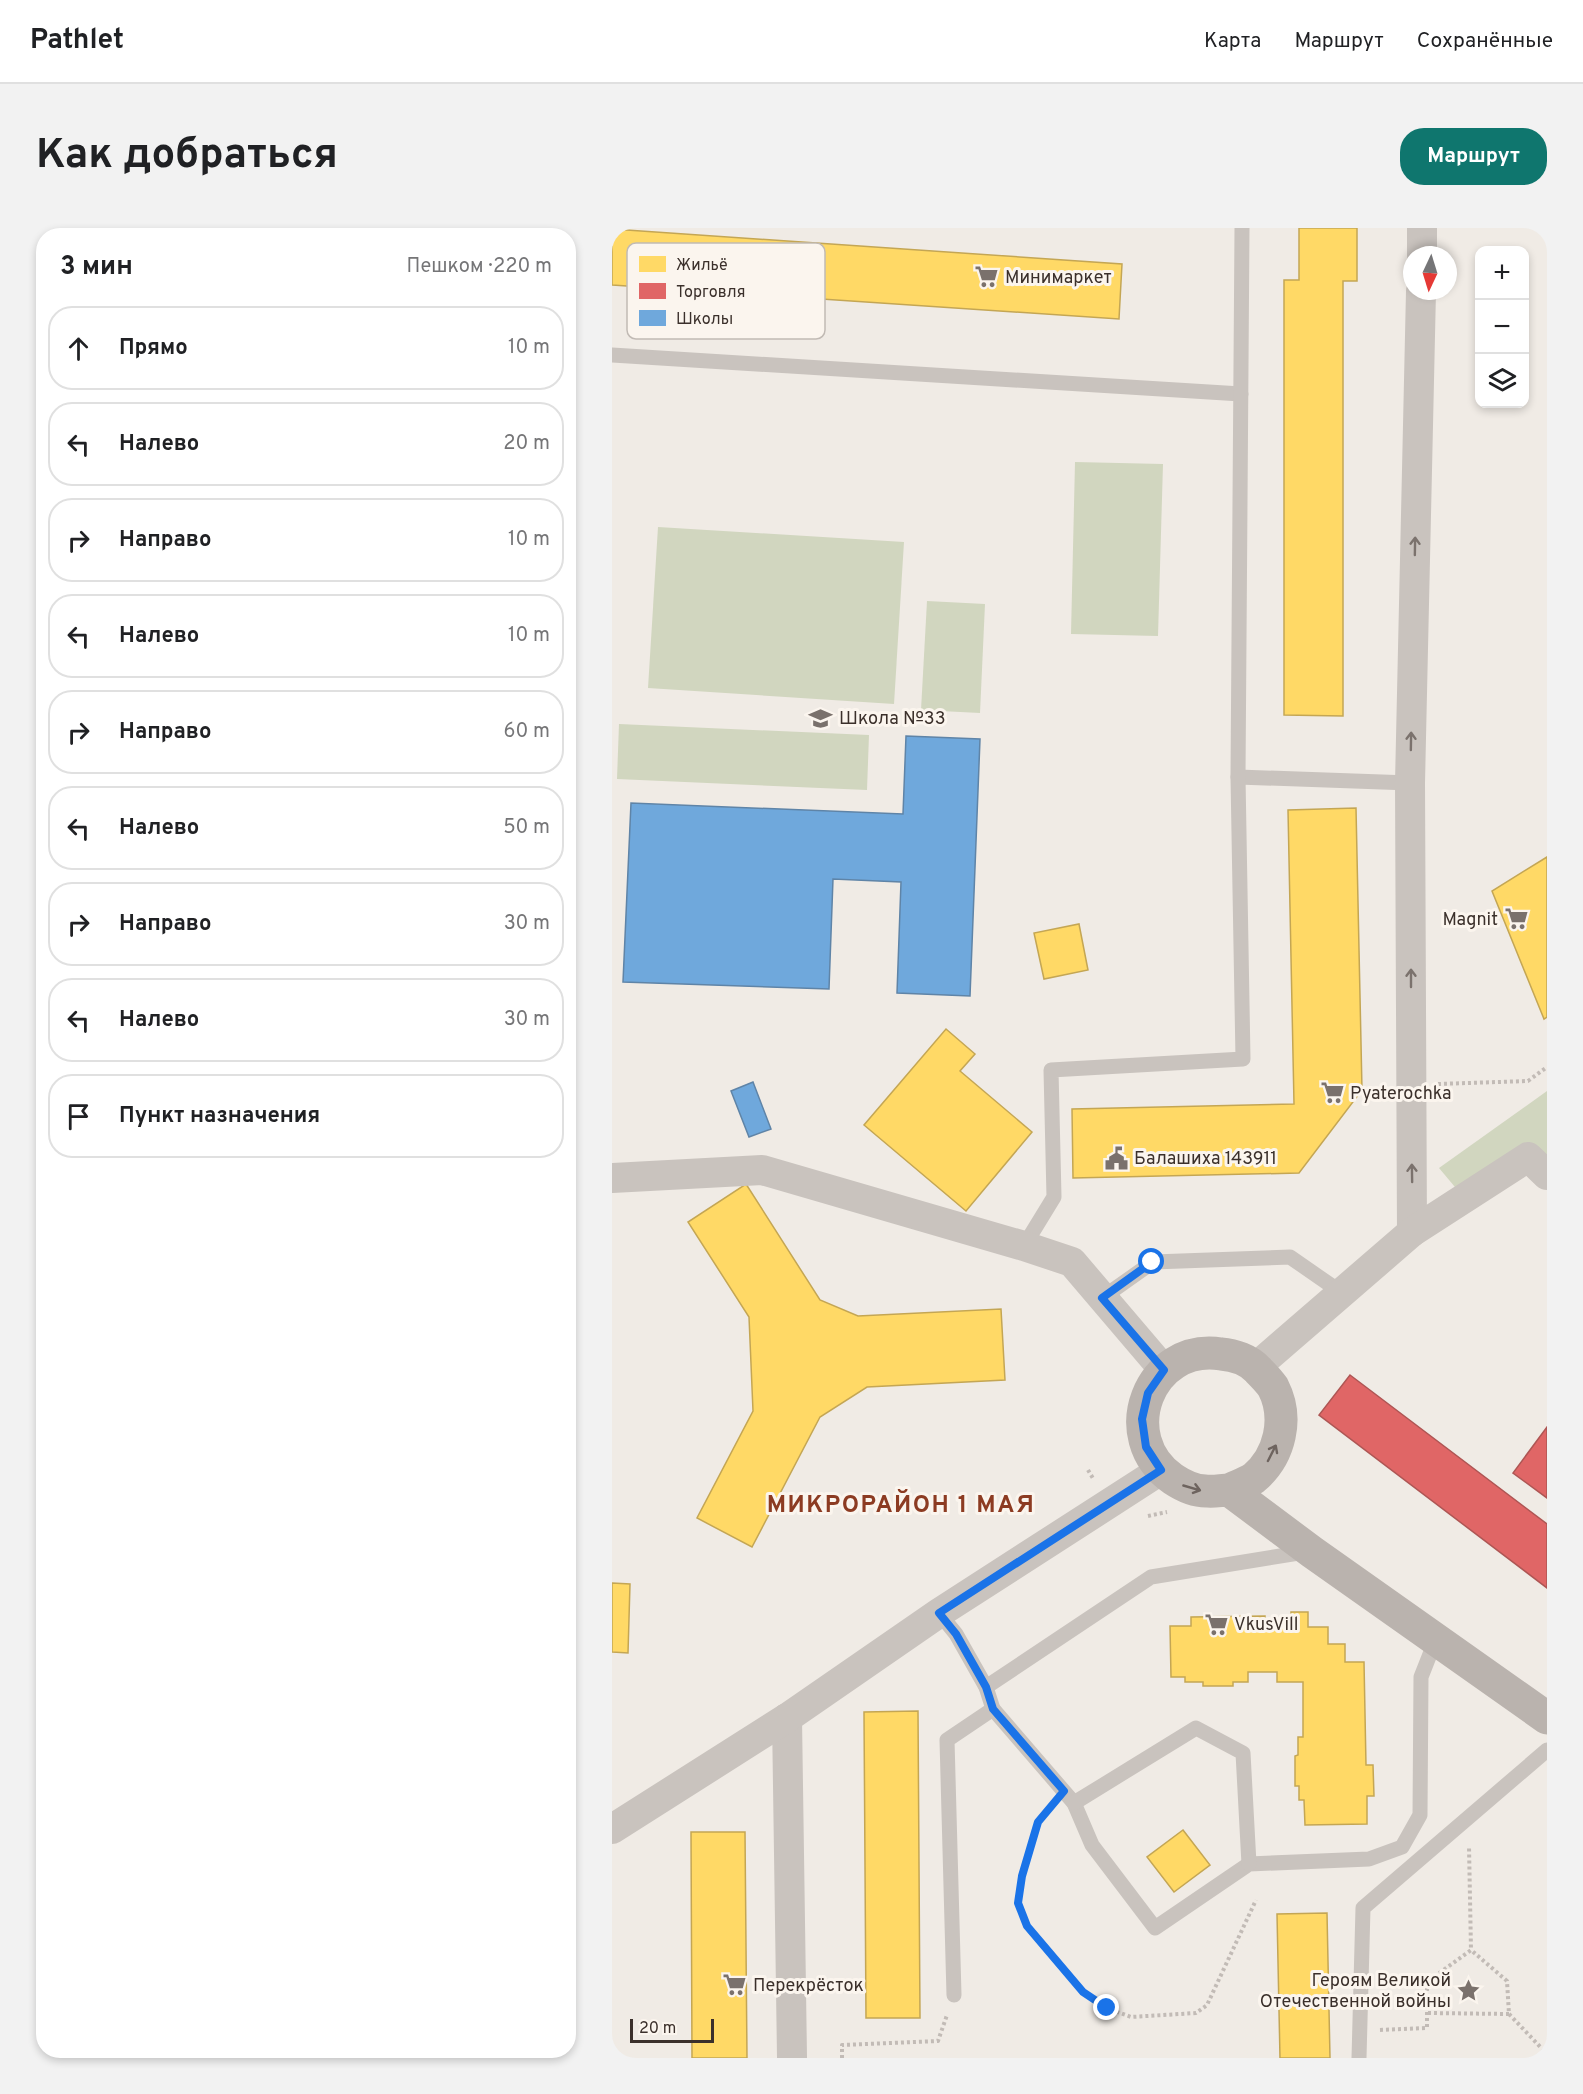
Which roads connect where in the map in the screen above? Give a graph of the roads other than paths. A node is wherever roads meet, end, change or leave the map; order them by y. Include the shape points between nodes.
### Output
1 (1242, 228) edge
2 (1422, 228) edge
3 (1422, 246) edge
4 (1421, 300) edge
5 (612, 355) edge
6 (1241, 394) junction
7 (1238, 777) junction
8 (1410, 783) junction
9 (1545, 1169) edge
10 (612, 1178) edge
11 (1412, 1232) junction
12 (1024, 1246) junction
13 (1342, 1293) junction
14 (1102, 1298) junction
15 (1256, 1367) junction
16 (1164, 1370) junction
17 (1161, 1470) junction
18 (1229, 1490) junction
19 (1312, 1552) junction
20 (939, 1613) junction
21 (1436, 1639) junction
22 (986, 1687) junction
23 (993, 1709) junction
24 (788, 1718) junction
25 (1547, 1718) edge
26 (1547, 1750) edge
27 (1074, 1803) junction
28 (612, 1829) edge
29 (1249, 1864) junction
30 (954, 1995) road end
31 (792, 2057) edge
32 (1359, 2058) edge

1 - 6 lane
2 - 3 street
8 -> 4 street
5 - 6 lane
6 - 7 lane
7 - 8 lane
7 - 12 lane via 1243,1059 1051,1070 1054,1197
11 -> 8 street
9 - 11 street via 1528,1156
10 - 12 street via 762,1170
11 - 13 street
12 - 14 street via 1072,1263
13 - 14 lane via 1290,1257 1152,1262
13 - 15 street
14 - 16 street
15 - 16 street via 1234,1355 1209,1352 1185,1357
18 -> 15 street via 1252,1479 1270,1460 1280,1437 1281,1411 1272,1387
16 - 17 street via 1148,1393 1142,1419 1146,1447
17 -> 18 street via 1181,1484 1205,1491
17 - 20 street
18 - 19 street
19 - 21 street
19 - 22 lane via 1151,1577
20 - 22 lane via 956,1634
20 - 24 street
21 - 25 street
21 - 29 lane via 1421,1677 1420,1815 1402,1846 1369,1859
22 - 23 lane
23 - 27 lane
23 - 30 lane via 946,1740
24 - 28 street
24 - 31 street
26 - 32 lane via 1363,1908
27 - 29 lane via 1092,1845 1155,1928
27 - 29 lane via 1196,1728 1243,1753

